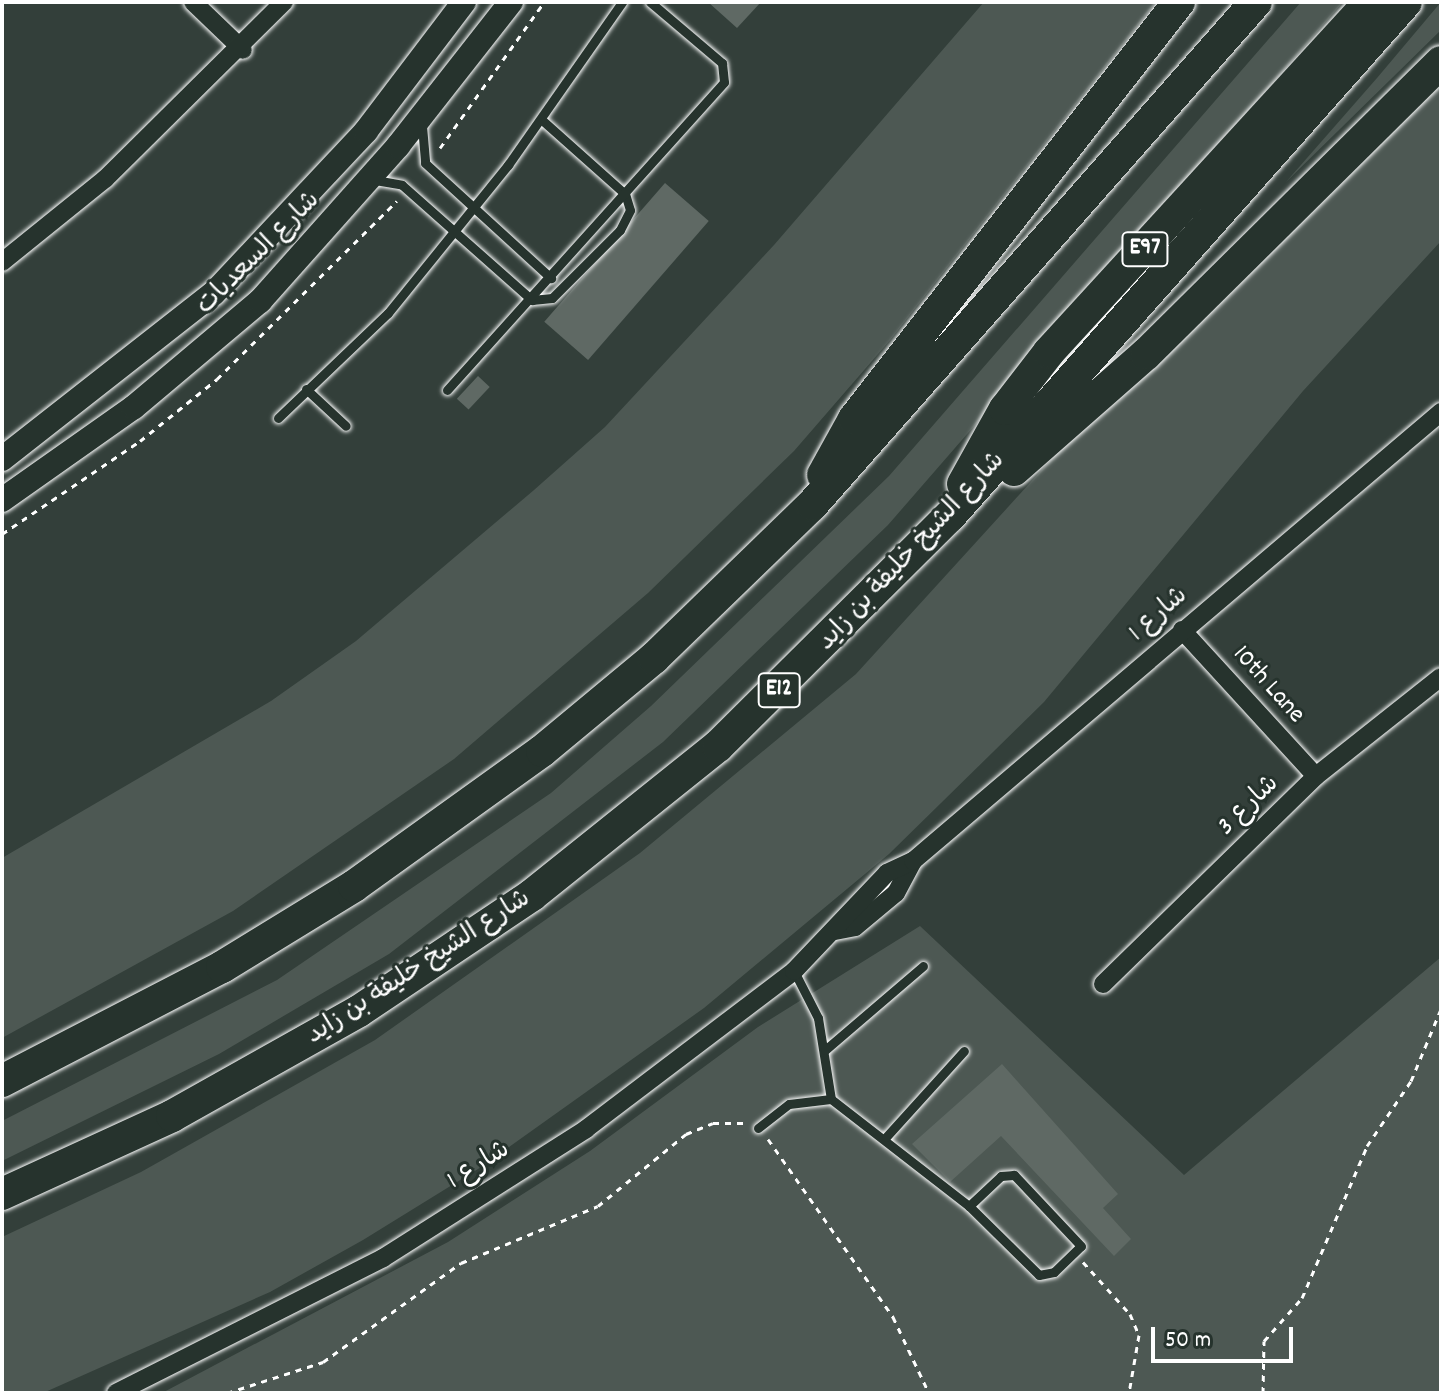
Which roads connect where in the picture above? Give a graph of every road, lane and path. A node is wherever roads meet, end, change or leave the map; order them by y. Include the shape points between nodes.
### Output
1 (193, 2) edge
2 (284, 2) edge
3 (464, 2) edge
4 (511, 2) edge
5 (544, 2) edge
6 (622, 2) edge
7 (650, 2) edge
8 (1179, 2) edge
9 (1256, 2) edge
10 (1370, 2) edge
11 (1406, 2) edge
12 (243, 50) junction
13 (1441, 62) edge
14 (424, 113) junction
15 (542, 120) junction
16 (437, 150) dead end
17 (367, 181) junction
18 (400, 194) dead end
19 (625, 194) junction
20 (472, 210) junction
21 (454, 232) junction
22 (2, 262) edge
23 (551, 278) junction
24 (532, 300) junction
25 (306, 389) junction
26 (447, 390) dead end
27 (1441, 412) edge
28 (278, 418) dead end
29 (346, 426) dead end
30 (2, 459) edge
31 (2, 500) edge
32 (812, 505) junction
33 (950, 516) junction
34 (2, 534) edge
35 (1182, 630) junction
36 (1441, 677) edge
37 (1316, 776) junction
38 (923, 966) dead end
39 (794, 971) junction
40 (1103, 984) dead end
41 (1441, 1009) edge
42 (825, 1050) junction
43 (964, 1051) dead end
44 (2, 1081) edge
45 (831, 1099) junction
46 (758, 1128) junction
47 (886, 1137) junction
48 (2, 1194) edge
49 (969, 1206) junction
50 (1075, 1253) junction
51 (116, 1393) edge
52 (227, 1393) edge
53 (929, 1393) edge
54 (1129, 1393) edge
55 (1263, 1393) edge

1 - 12 street
2 - 12 street
3 - 30 street, شارع السعديات via 366,131 214,293
4 - 14 street, شارع السعديات
5 - 16 path
6 - 15 lane
7 - 19 lane via 718,59 725,75
8 - 32 highway via 854,419
9 - 32 highway
10 - 33 highway, E97 via 1026,380 985,440
11 - 33 highway, شارع الشيخ خليفة بن زايد / E12
12 - 22 street via 105,179
13 - 33 highway via 1146,354 1006,477
14 - 17 street, شارع السعديات
14 - 20 lane via 425,163
15 - 19 lane
15 - 20 lane
17 - 21 lane via 402,185
17 - 31 street, شارع السعديات via 260,301 134,407
18 - 34 path via 217,379 140,441
19 - 23 lane
19 - 24 lane via 630,210 620,230 558,295
20 - 21 lane
20 - 23 lane
21 - 24 lane
21 - 25 lane via 388,313
23 - 24 lane
24 - 26 lane
25 - 28 lane
25 - 29 lane
27 - 35 street, شارع 1
32 - 44 highway via 610,696 418,843 222,967
33 - 48 highway, شارع الشيخ خليفة بن زايد / E12 via 739,727 532,895 285,1054
35 - 37 street, 10th Lane
35 - 39 street, شارع 1 via 913,861 887,873
36 - 37 street, شارع 3
37 - 40 street, شارع 3
38 - 42 lane
39 - 42 lane
39 - 51 street, شارع 1 via 586,1129 383,1258
41 - 55 path via 1411,1081 1367,1146 1302,1298 1264,1341
42 - 45 lane
43 - 47 lane
45 - 46 lane via 789,1104
45 - 47 lane
46 - 52 path via 713,1123 686,1134 598,1206 461,1263 323,1362
46 - 53 path via 893,1317
47 - 49 lane
49 - 50 lane via 1039,1275 1054,1272
49 - 50 lane via 1001,1176 1014,1175 1080,1237
50 - 54 path via 1130,1314 1139,1335

